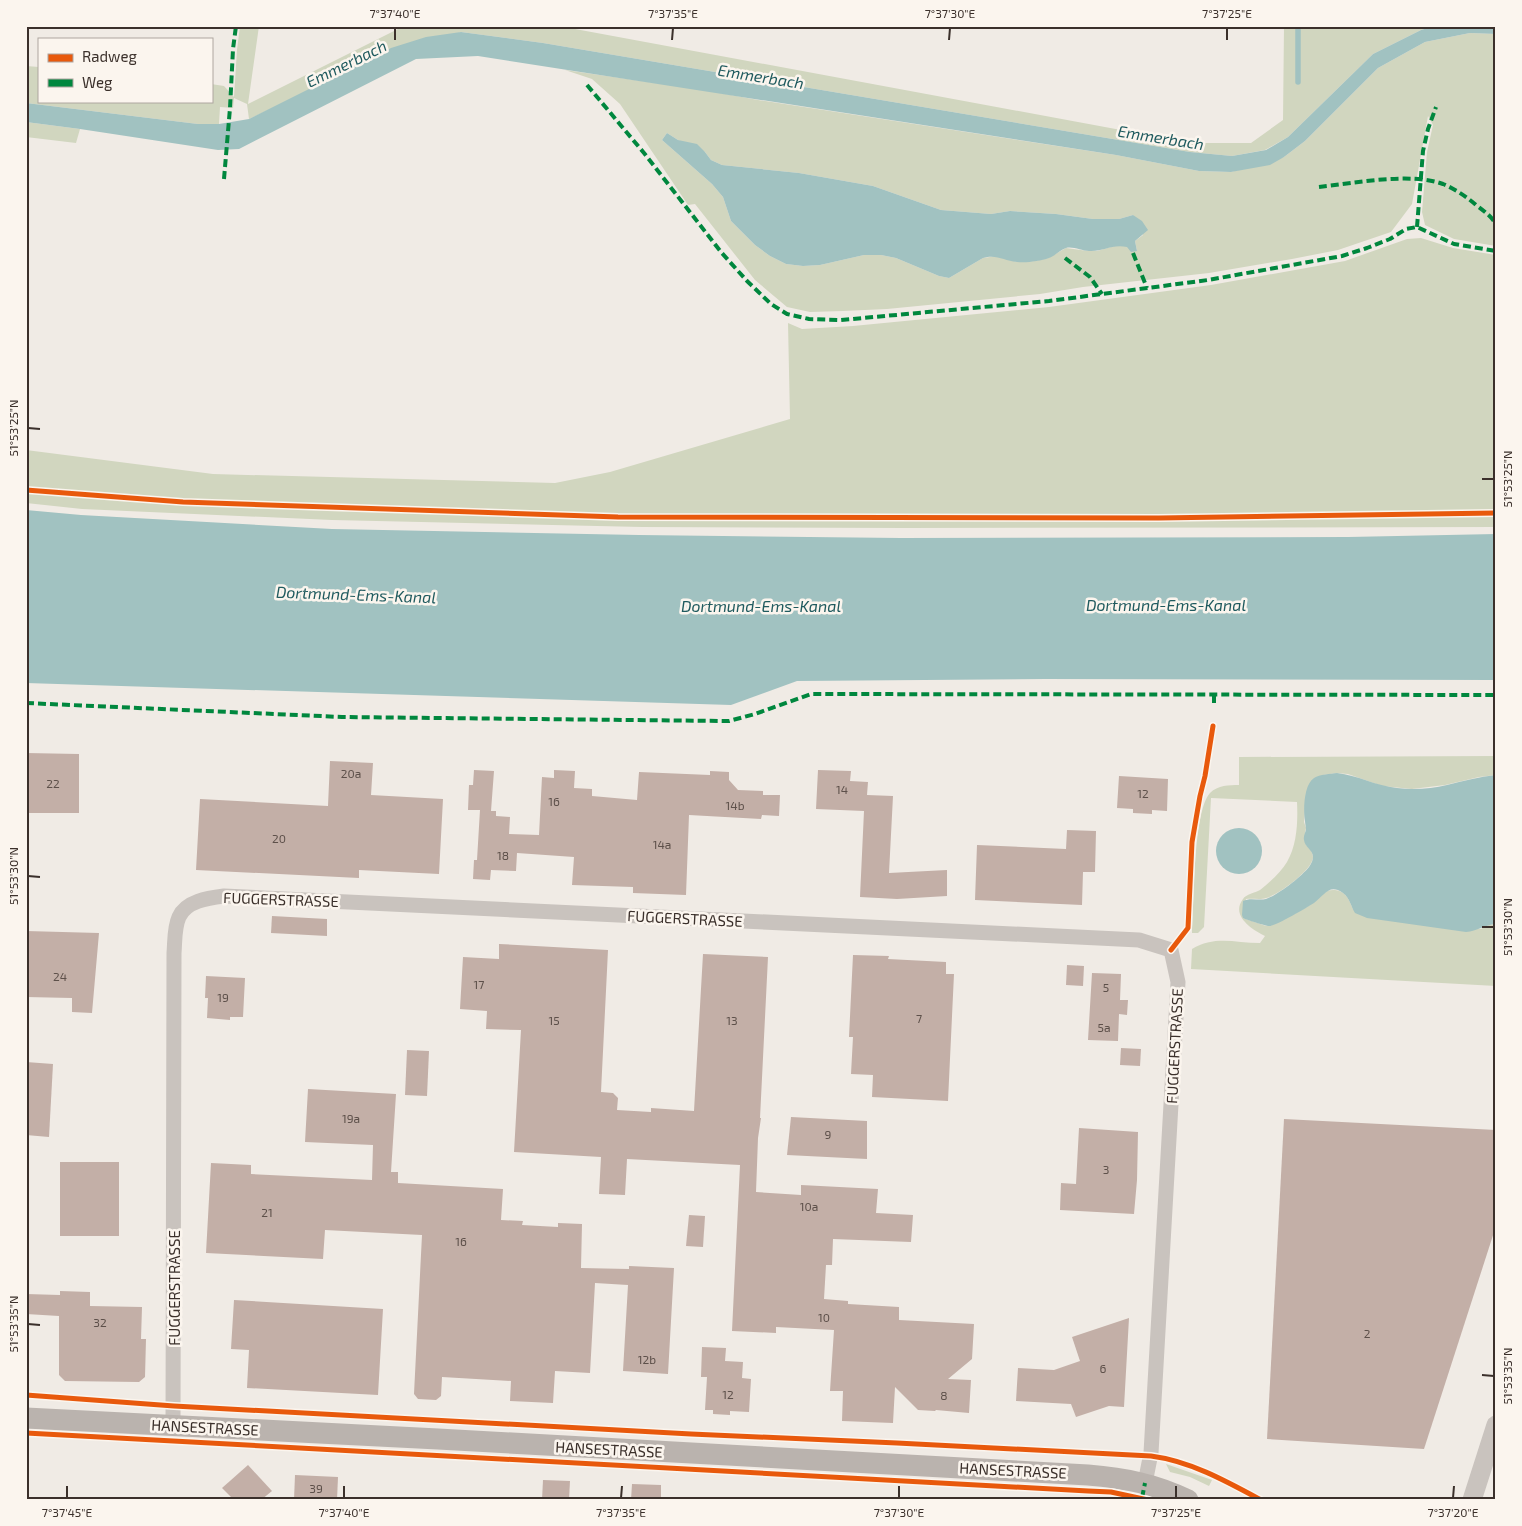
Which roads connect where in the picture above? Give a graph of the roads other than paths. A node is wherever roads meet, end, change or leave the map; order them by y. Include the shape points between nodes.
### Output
1 (26, 1418) edge
2 (1496, 1424) edge
3 (173, 1426) junction
4 (1145, 1483) junction
5 (1188, 1500) edge
6 (1472, 1500) edge

1 - 3 main road, HANSESTRASSE
2 - 6 street
3 - 4 main road, HANSESTRASSE via 1010,1470
3 - 4 street, FUGGERSTRASSE via 174,953 179,918 192,904 224,896 1139,940 1171,950 1178,982 1151,1453
4 - 5 main road, HANSESTRASSE

